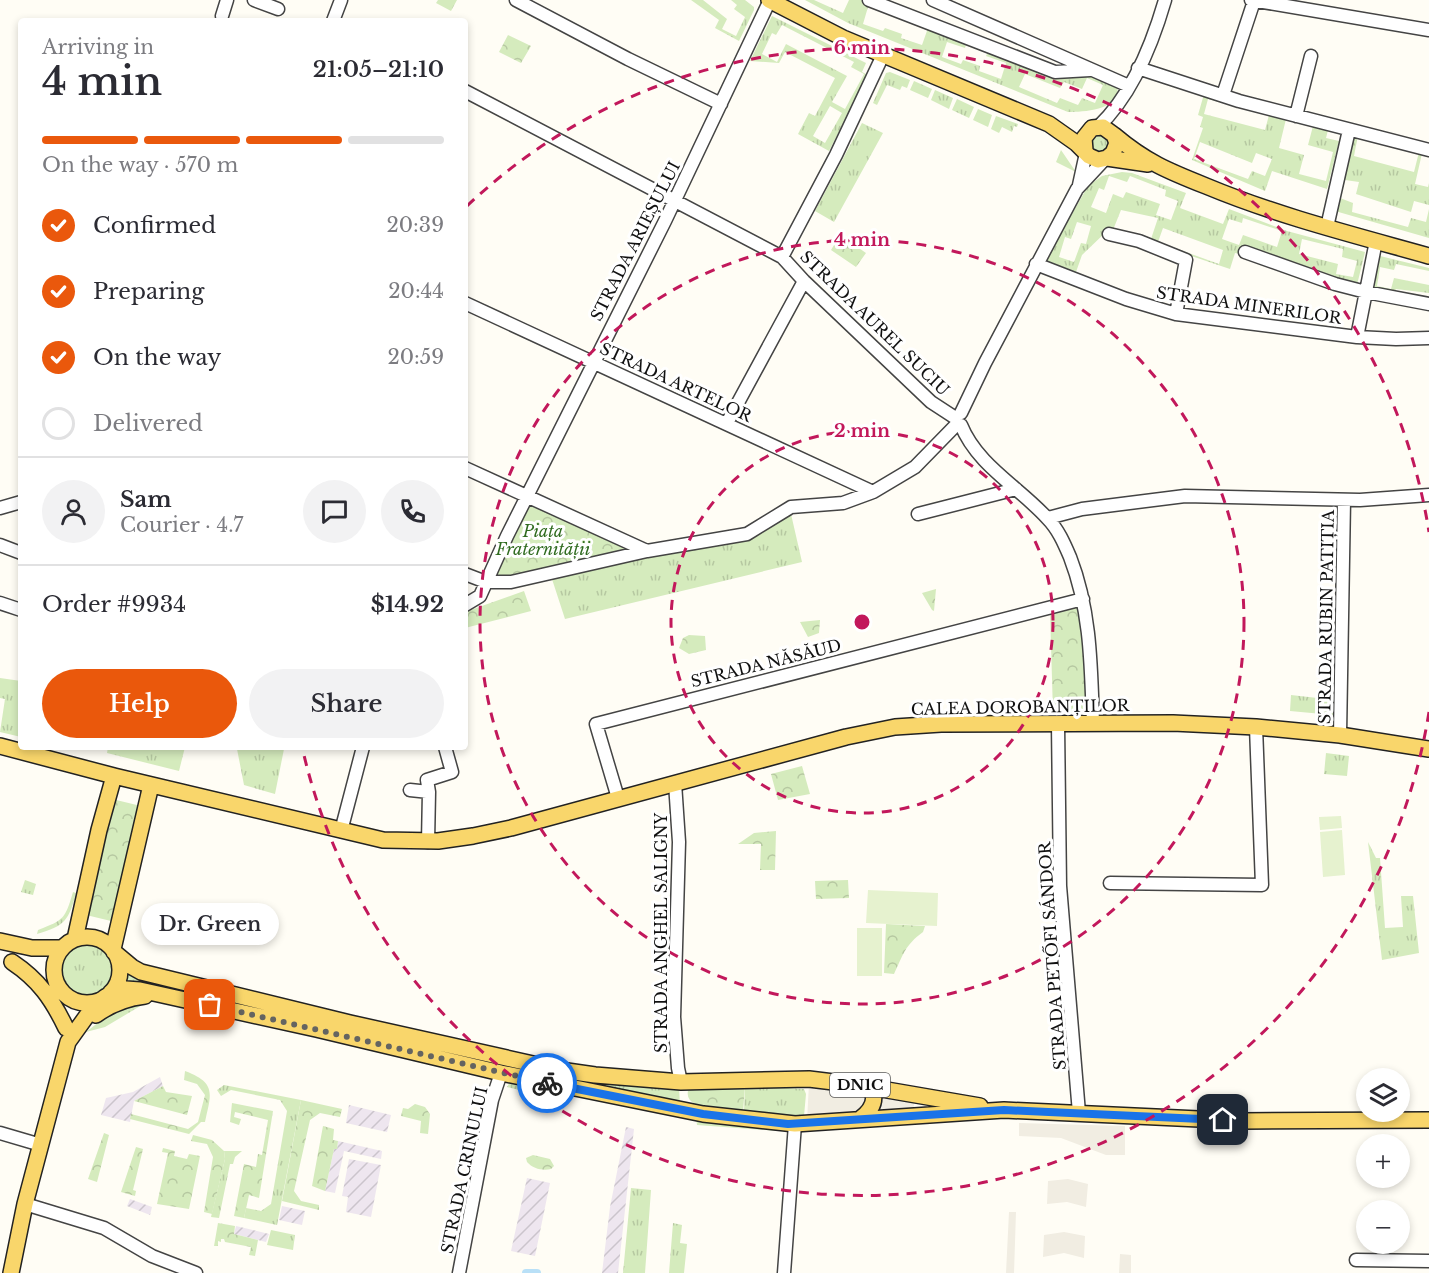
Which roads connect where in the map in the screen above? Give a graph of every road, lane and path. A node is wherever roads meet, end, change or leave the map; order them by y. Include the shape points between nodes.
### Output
1 (227, 0) edge
2 (254, 0) edge
3 (340, 0) edge
4 (516, 0) edge
5 (770, 0) edge
6 (869, 0) edge
7 (933, 0) edge
8 (1165, 0) edge
9 (1253, 0) edge
10 (1305, 4) edge
11 (278, 9) dead end
12 (222, 16) dead end
13 (334, 18) edge
14 (1429, 30) edge
15 (883, 55) junction
16 (1311, 56) dead end
17 (1138, 68) junction
18 (1090, 70) junction
19 (1129, 86) junction
20 (468, 94) edge
21 (1223, 96) junction
22 (721, 104) junction
23 (1119, 104) junction
24 (1296, 116) junction
25 (1049, 124) junction
26 (1096, 127) junction
27 (1349, 130) junction
28 (1114, 134) junction
29 (1429, 150) edge
30 (1085, 152) junction
31 (1106, 159) junction
32 (1153, 164) junction
33 (1077, 189) junction
34 (675, 200) junction
35 (1327, 228) junction
36 (1109, 234) dead end
37 (1376, 241) junction
38 (1245, 252) dead end
39 (1429, 256) edge
40 (782, 257) junction
41 (1036, 264) junction
42 (804, 281) junction
43 (1366, 292) junction
44 (468, 304) edge
45 (1429, 304) edge
46 (1176, 314) junction
47 (1357, 337) junction
48 (1429, 338) edge
49 (593, 361) junction
50 (958, 420) junction
51 (727, 423) junction
52 (468, 469) edge
53 (1016, 489) junction
54 (873, 492) junction
55 (1429, 495) edge
56 (528, 496) junction
57 (1344, 500) junction
58 (18, 503) edge
59 (0, 508) edge
60 (918, 514) dead end
61 (1048, 519) junction
62 (0, 545) edge
63 (647, 551) junction
64 (18, 552) edge
65 (468, 575) edge
66 (486, 582) junction
67 (1083, 599) junction
68 (0, 603) edge
69 (468, 603) edge
70 (18, 609) edge
71 (1058, 724) junction
72 (1093, 724) junction
73 (1256, 727) junction
74 (1340, 735) junction
75 (0, 746) edge
76 (1429, 749) edge
77 (362, 750) edge
78 (447, 750) edge
79 (114, 776) junction
80 (675, 783) junction
81 (151, 784) junction
82 (410, 790) dead end
83 (429, 792) junction
84 (618, 798) junction
85 (341, 831) junction
86 (428, 842) junction
87 (1110, 883) dead end
88 (0, 941) edge
89 (68, 943) junction
90 (114, 950) junction
91 (6, 960) edge
92 (56, 982) junction
93 (161, 994) junction
94 (108, 995) junction
95 (68, 1035) junction
96 (501, 1073) junction
97 (681, 1082) junction
98 (864, 1086) junction
99 (685, 1110) junction
100 (1004, 1110) junction
101 (1079, 1113) junction
102 (860, 1119) junction
103 (1429, 1120) edge
104 (795, 1124) junction
105 (0, 1133) edge
106 (41, 1145) junction
107 (25, 1204) junction
108 (1356, 1260) dead end
109 (1429, 1261) edge
110 (11, 1273) edge
111 (196, 1273) edge
112 (459, 1273) edge
113 (784, 1273) edge

1 - 12 street
2 - 11 street
3 - 13 street
4 - 22 street
5 - 15 main road
5 - 22 street, STRADA ARIEȘULUI
6 - 18 street via 1055,72
7 - 18 street
8 - 17 street
9 - 10 street
9 - 21 street
10 - 14 street
15 - 25 main road
15 - 40 street, STRADA AUREL SUCIU
16 - 24 street
17 - 19 street
17 - 21 street
18 - 19 street
19 - 23 street
20 - 34 street
21 - 24 street
22 - 34 street, STRADA ARIEȘULUI
23 - 26 street
23 - 28 street
24 - 27 street
25 - 26 main road
25 - 30 main road
26 - 28 main road
26 - 30 main road via 1085,135
27 - 29 street
27 - 35 street
28 - 31 main road via 1116,148
28 - 32 main road
30 - 31 main road via 1093,159
30 - 33 street
31 - 32 main road
31 - 33 street
32 - 35 main road via 1255,206
33 - 41 street
34 - 40 street
34 - 49 street, STRADA ARIEȘULUI
35 - 37 main road
36 - 46 street via 1186,260
37 - 39 main road
37 - 43 street
38 - 43 street
40 - 42 street, STRADA AUREL SUCIU
41 - 46 street, STRADA MINERILOR
41 - 50 street
42 - 50 street, STRADA AUREL SUCIU via 931,402
42 - 51 street
43 - 45 street
43 - 47 street
44 - 49 street, STRADA ARTELOR
46 - 47 street, STRADA MINERILOR
47 - 48 street, STRADA MINERILOR
49 - 51 street, STRADA ARTELOR
49 - 56 street, STRADA ARIEȘULUI
50 - 53 street, STRADA AUREL SUCIU via 979,453
50 - 54 street via 915,467
51 - 54 street, STRADA ARTELOR
52 - 56 street
53 - 60 street
53 - 61 street, STRADA AUREL SUCIU
54 - 63 street via 843,503 791,507 747,534
55 - 57 street
56 - 63 street
56 - 66 street
57 - 61 street via 1185,496 1082,509
57 - 74 street, STRADA RUBIN PATIȚIA
58 - 59 street
61 - 67 street, STRADA AUREL SUCIU via 1064,543
62 - 64 street
63 - 66 street via 511,582
65 - 66 street
66 - 69 street via 480,596
67 - 72 street, STRADA AUREL SUCIU
67 - 84 street, STRADA NĂSĂUD via 596,724
68 - 70 street
71 - 72 main road, CALEA DOROBANȚILOR
71 - 80 main road, CALEA DOROBANȚILOR via 895,727
71 - 101 street, STRADA PETŐFI SÁNDOR via 1060,886
72 - 73 main road, CALEA DOROBANȚILOR
73 - 74 main road, CALEA DOROBANȚILOR
73 - 87 street via 1262,885
74 - 76 main road, CALEA DOROBANȚILOR
75 - 79 main road, CALEA DOROBANȚILOR
77 - 85 street
78 - 83 street via 452,772 427,780
79 - 81 main road, CALEA DOROBANȚILOR
79 - 89 main road
80 - 84 main road, CALEA DOROBANȚILOR
80 - 97 street, STRADA ANGHEL SALIGNY via 679,842 674,1017
81 - 85 main road, CALEA DOROBANȚILOR
81 - 90 main road
82 - 83 street
83 - 86 street
84 - 86 main road, CALEA DOROBANȚILOR via 481,835
85 - 86 main road, CALEA DOROBANȚILOR via 383,840
88 - 89 main road, DN1C via 32,948
89 - 90 main road, DN1C via 97,938
89 - 92 main road via 53,966
90 - 94 main road via 120,973
90 - 97 main road, DN1C via 141,972 350,1023 560,1070
91 - 92 main road, DN1C via 36,969
91 - 95 main road via 40,984
92 - 94 main road, DN1C via 74,1000 90,1003
92 - 95 main road
93 - 94 main road, DN1C via 126,989
93 - 95 main road via 135,997 105,1008
93 - 96 main road, DN1C
94 - 95 main road
95 - 106 main road
96 - 99 main road, DN1C
96 - 112 street, STRADA CRINULUI via 492,1100
97 - 98 main road, DN1C via 804,1079
97 - 99 main road
98 - 100 main road, DN1C
98 - 102 main road via 873,1093 874,1100
99 - 104 main road, DN1C
100 - 101 main road, DN1C
100 - 102 main road, DN1C
101 - 103 main road, DN1C via 1242,1121
102 - 104 main road, DN1C
104 - 113 street
105 - 106 street
106 - 107 main road
107 - 110 main road
107 - 111 street via 104,1228 152,1256
108 - 109 street

